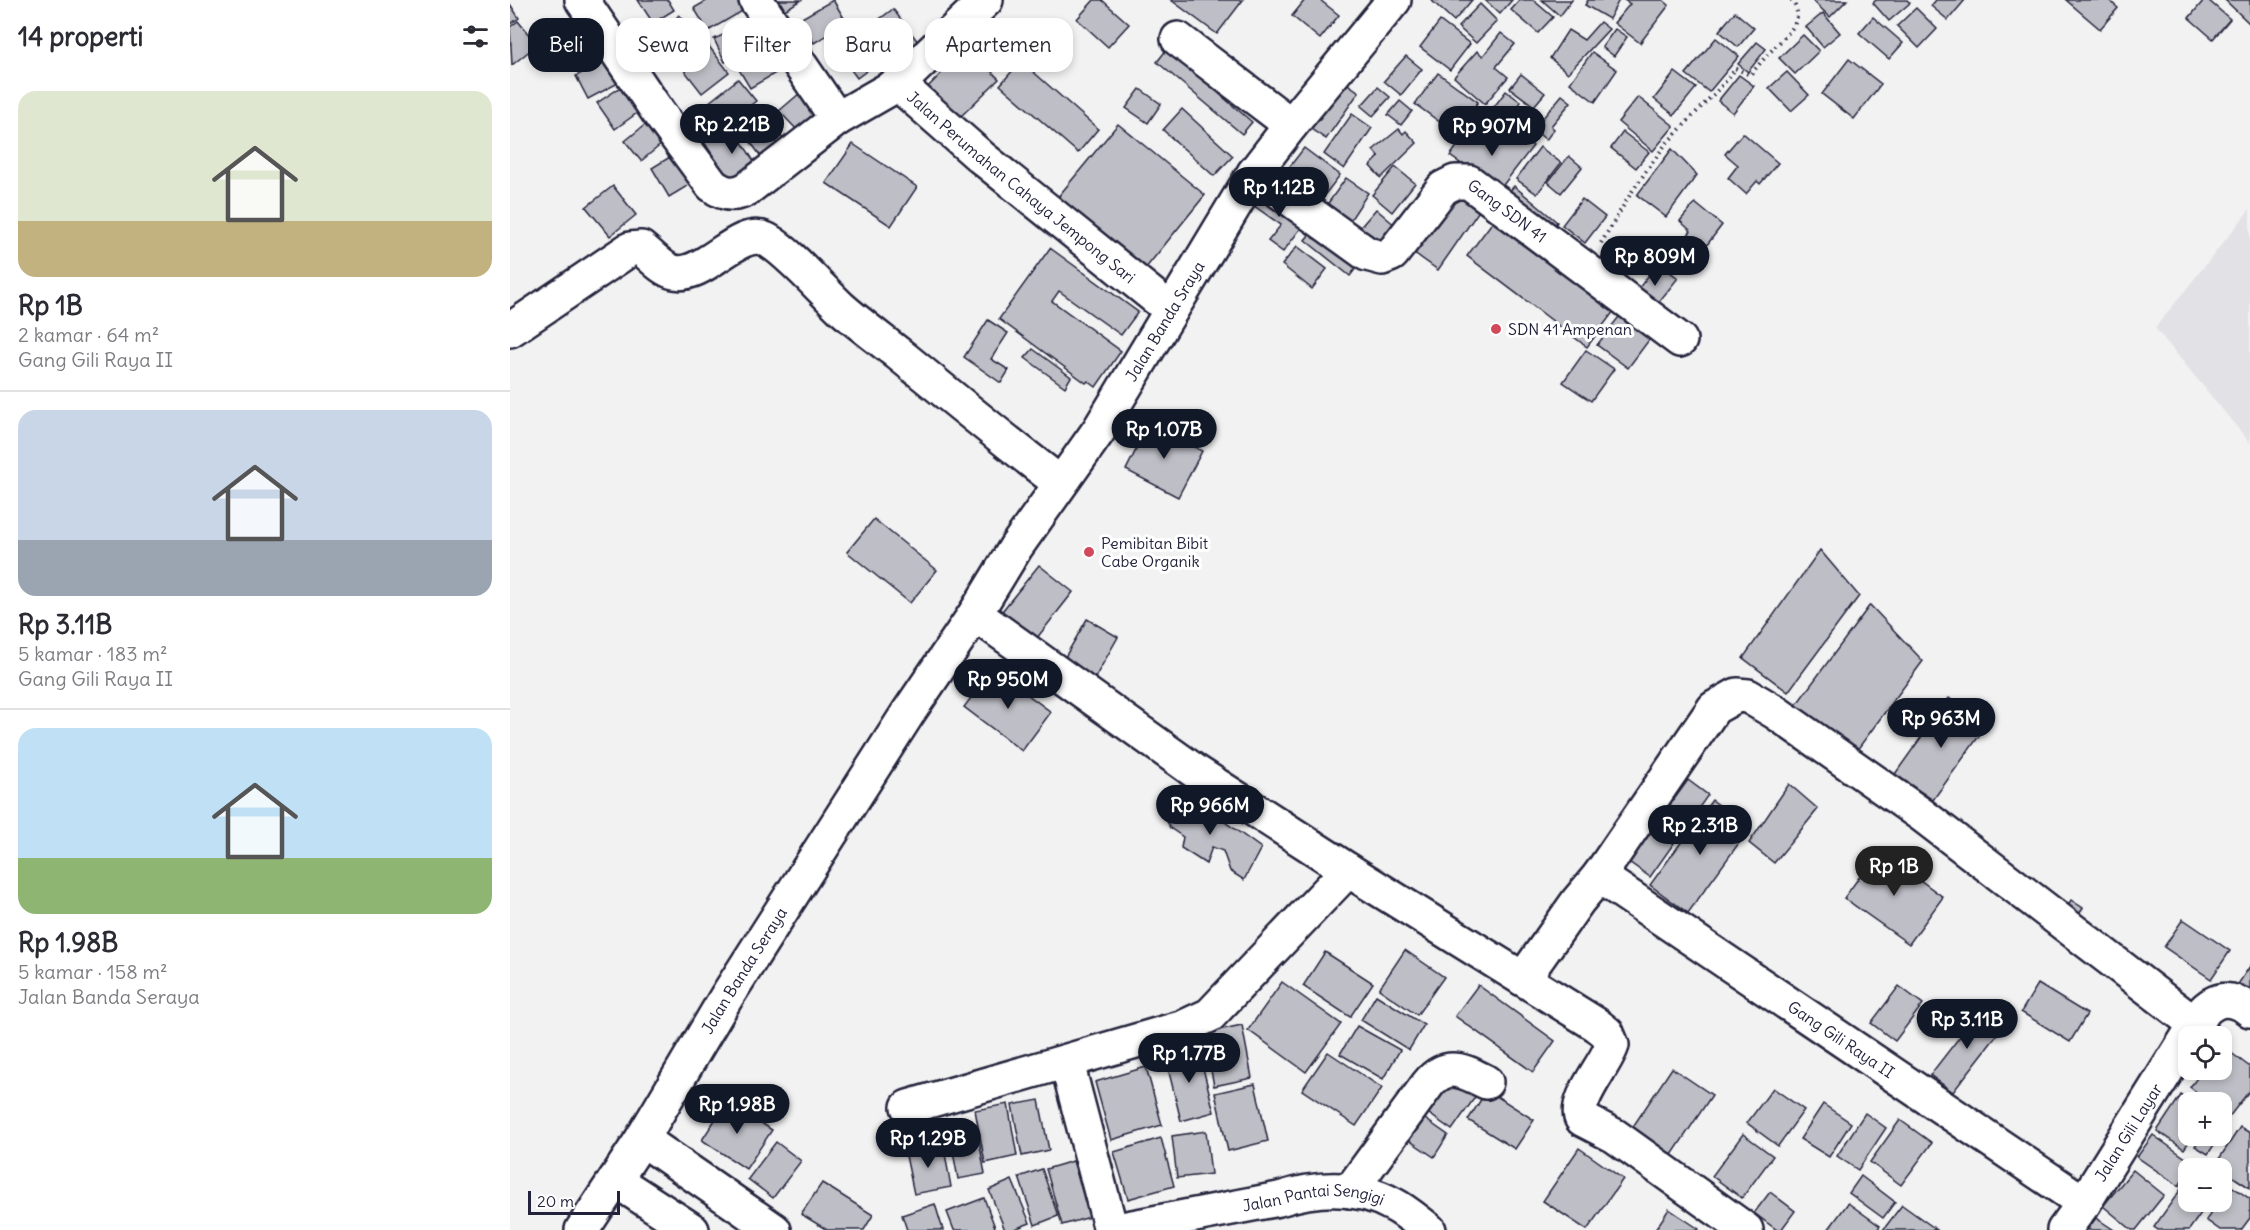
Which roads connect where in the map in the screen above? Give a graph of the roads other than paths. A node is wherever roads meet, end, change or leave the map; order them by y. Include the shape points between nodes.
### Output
1 (582, 0) edge
2 (756, 0) edge
3 (1394, 0) edge
4 (967, 7) edge
5 (1178, 39) dead end
6 (898, 84) junction
7 (837, 119) junction
8 (1291, 125) junction
9 (1254, 173) junction
10 (1171, 310) junction
11 (510, 330) edge
12 (1680, 340) dead end
13 (1060, 483) junction
14 (975, 614) junction
15 (908, 713) joint
16 (1348, 870) junction
17 (1599, 876) junction
18 (1523, 979) junction
19 (2248, 1008) edge
20 (2195, 1024) junction
21 (1067, 1063) junction
22 (1486, 1082) dead end
23 (908, 1107) dead end
24 (642, 1138) junction
25 (615, 1180) junction
26 (1350, 1191) junction
27 (2084, 1203) junction
28 (582, 1230) edge
29 (692, 1230) edge
30 (774, 1230) edge
31 (1111, 1230) edge
32 (1117, 1230) edge
33 (1429, 1230) edge
34 (1746, 1230) edge
35 (2064, 1230) edge

1 - 7 street, Jalan Perumahan Cahaya Jempong Sari via 664,122 712,186 722,192 735,194 747,189
2 - 7 street
3 - 8 street, Jalan Banda Sraya
4 - 6 street
5 - 8 street
6 - 7 street, Jalan Perumahan Cahaya Jempong Sari
6 - 10 street, Jalan Perumahan Cahaya Jempong Sari via 981,157
8 - 9 street, Jalan Banda Sraya
9 - 10 street, Jalan Banda Sraya
9 - 12 street, Gang SDN 41 via 1378,258 1392,254 1443,188 1455,182 1469,183
10 - 13 street, Jalan Banda Sraya via 1099,430
11 - 13 street via 630,249 641,248 672,272 684,273 745,240 765,239 841,308
13 - 14 street, Jalan Banda Sraya
14 - 15 street, Jalan Banda Sraya
14 - 16 street via 1196,772
15 - 24 street, Jalan Banda Seraya
16 - 18 street
16 - 21 street via 1210,1015 1184,1027
17 - 18 street
17 - 20 street via 1714,708 1737,695 1748,696 1922,815
17 - 27 street, Gang Gili Raya II
18 - 34 street via 1597,1025 1611,1038 1607,1059 1581,1101 1582,1119 1615,1136
19 - 20 street, Jalan Gili Layar via 2231,1000 2214,1003
20 - 27 street, Jalan Gili Layar
21 - 23 street
21 - 31 street
22 - 26 street via 1458,1070 1437,1076
24 - 25 street, Jalan Banda Seraya
24 - 30 street
25 - 28 street, Jalan Banda Seraya
25 - 29 street
26 - 32 street, Jalan Pantai Sengigi via 1314,1191
26 - 33 street, Jalan Pantai Sengigi via 1396,1205
27 - 35 street, Jalan Gili Layar

